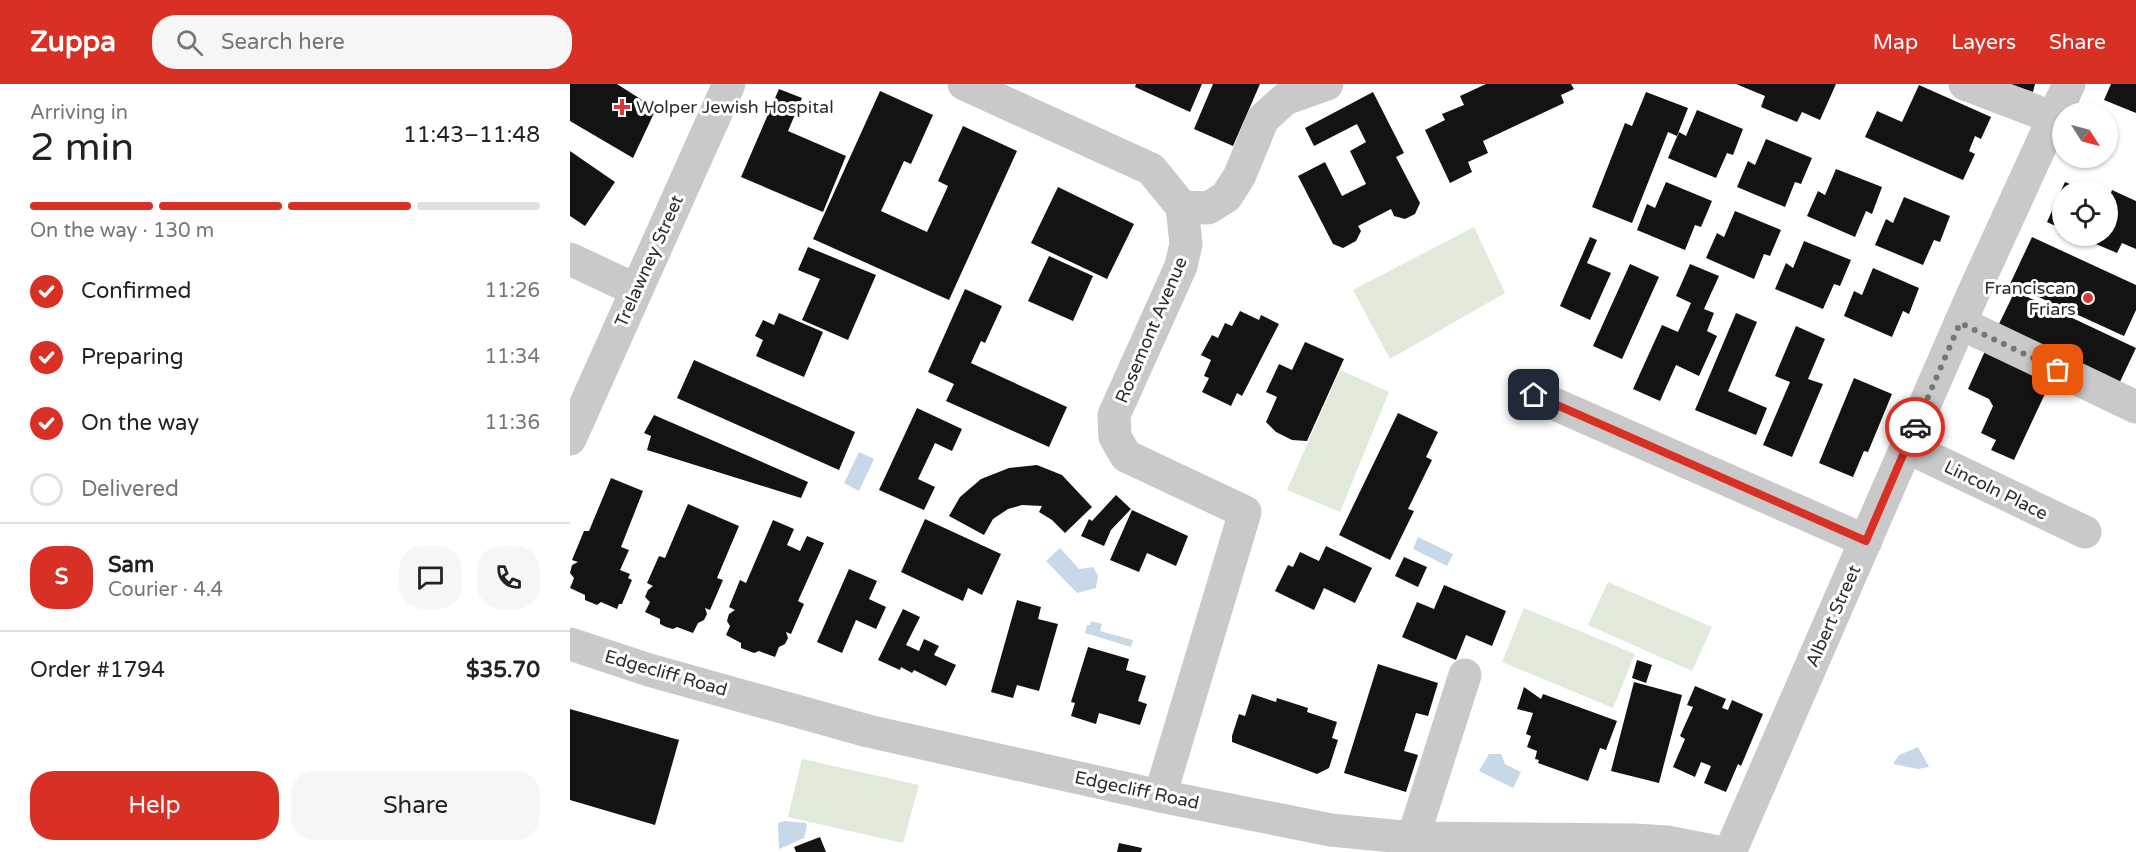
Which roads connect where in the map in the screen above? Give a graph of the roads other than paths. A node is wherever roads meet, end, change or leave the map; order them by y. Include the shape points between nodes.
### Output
1 (729, 84) edge
2 (964, 84) edge
3 (1327, 84) edge
4 (1965, 84) edge
5 (2069, 84) edge
6 (2061, 102) edge
7 (2052, 117) edge
8 (2052, 122) edge
9 (1182, 207) junction
10 (570, 259) edge
11 (636, 290) junction
12 (1960, 323) junction
13 (1534, 395) dead end
14 (2136, 408) edge
15 (570, 439) edge
16 (1907, 447) junction
17 (2085, 532) dead end
18 (1866, 541) junction
19 (570, 644) edge
20 (1466, 675) dead end
21 (1160, 796) junction
22 (1413, 838) junction
23 (1718, 852) edge
24 (1730, 852) edge

1 - 11 street, Trelawney Street
2 - 9 street via 1151,169
3 - 9 street via 1285,99 1263,119 1239,177 1226,197 1208,208
4 - 7 street
5 - 6 street, Albert Street
8 - 12 street, Albert Street
9 - 21 street, Rosemont Avenue via 1186,244 1181,266 1114,415 1114,437 1126,456 1245,512
10 - 11 street
11 - 15 street, Trelawney Street
12 - 14 street
12 - 16 street, Albert Street
13 - 18 street
16 - 17 street, Lincoln Place
16 - 18 street, Albert Street
18 - 24 street, Albert Street
19 - 21 street, Edgecliff Road via 868,731
20 - 22 street
21 - 22 street, Edgecliff Road via 1331,830
22 - 23 street, Edgecliff Road via 1634,840

